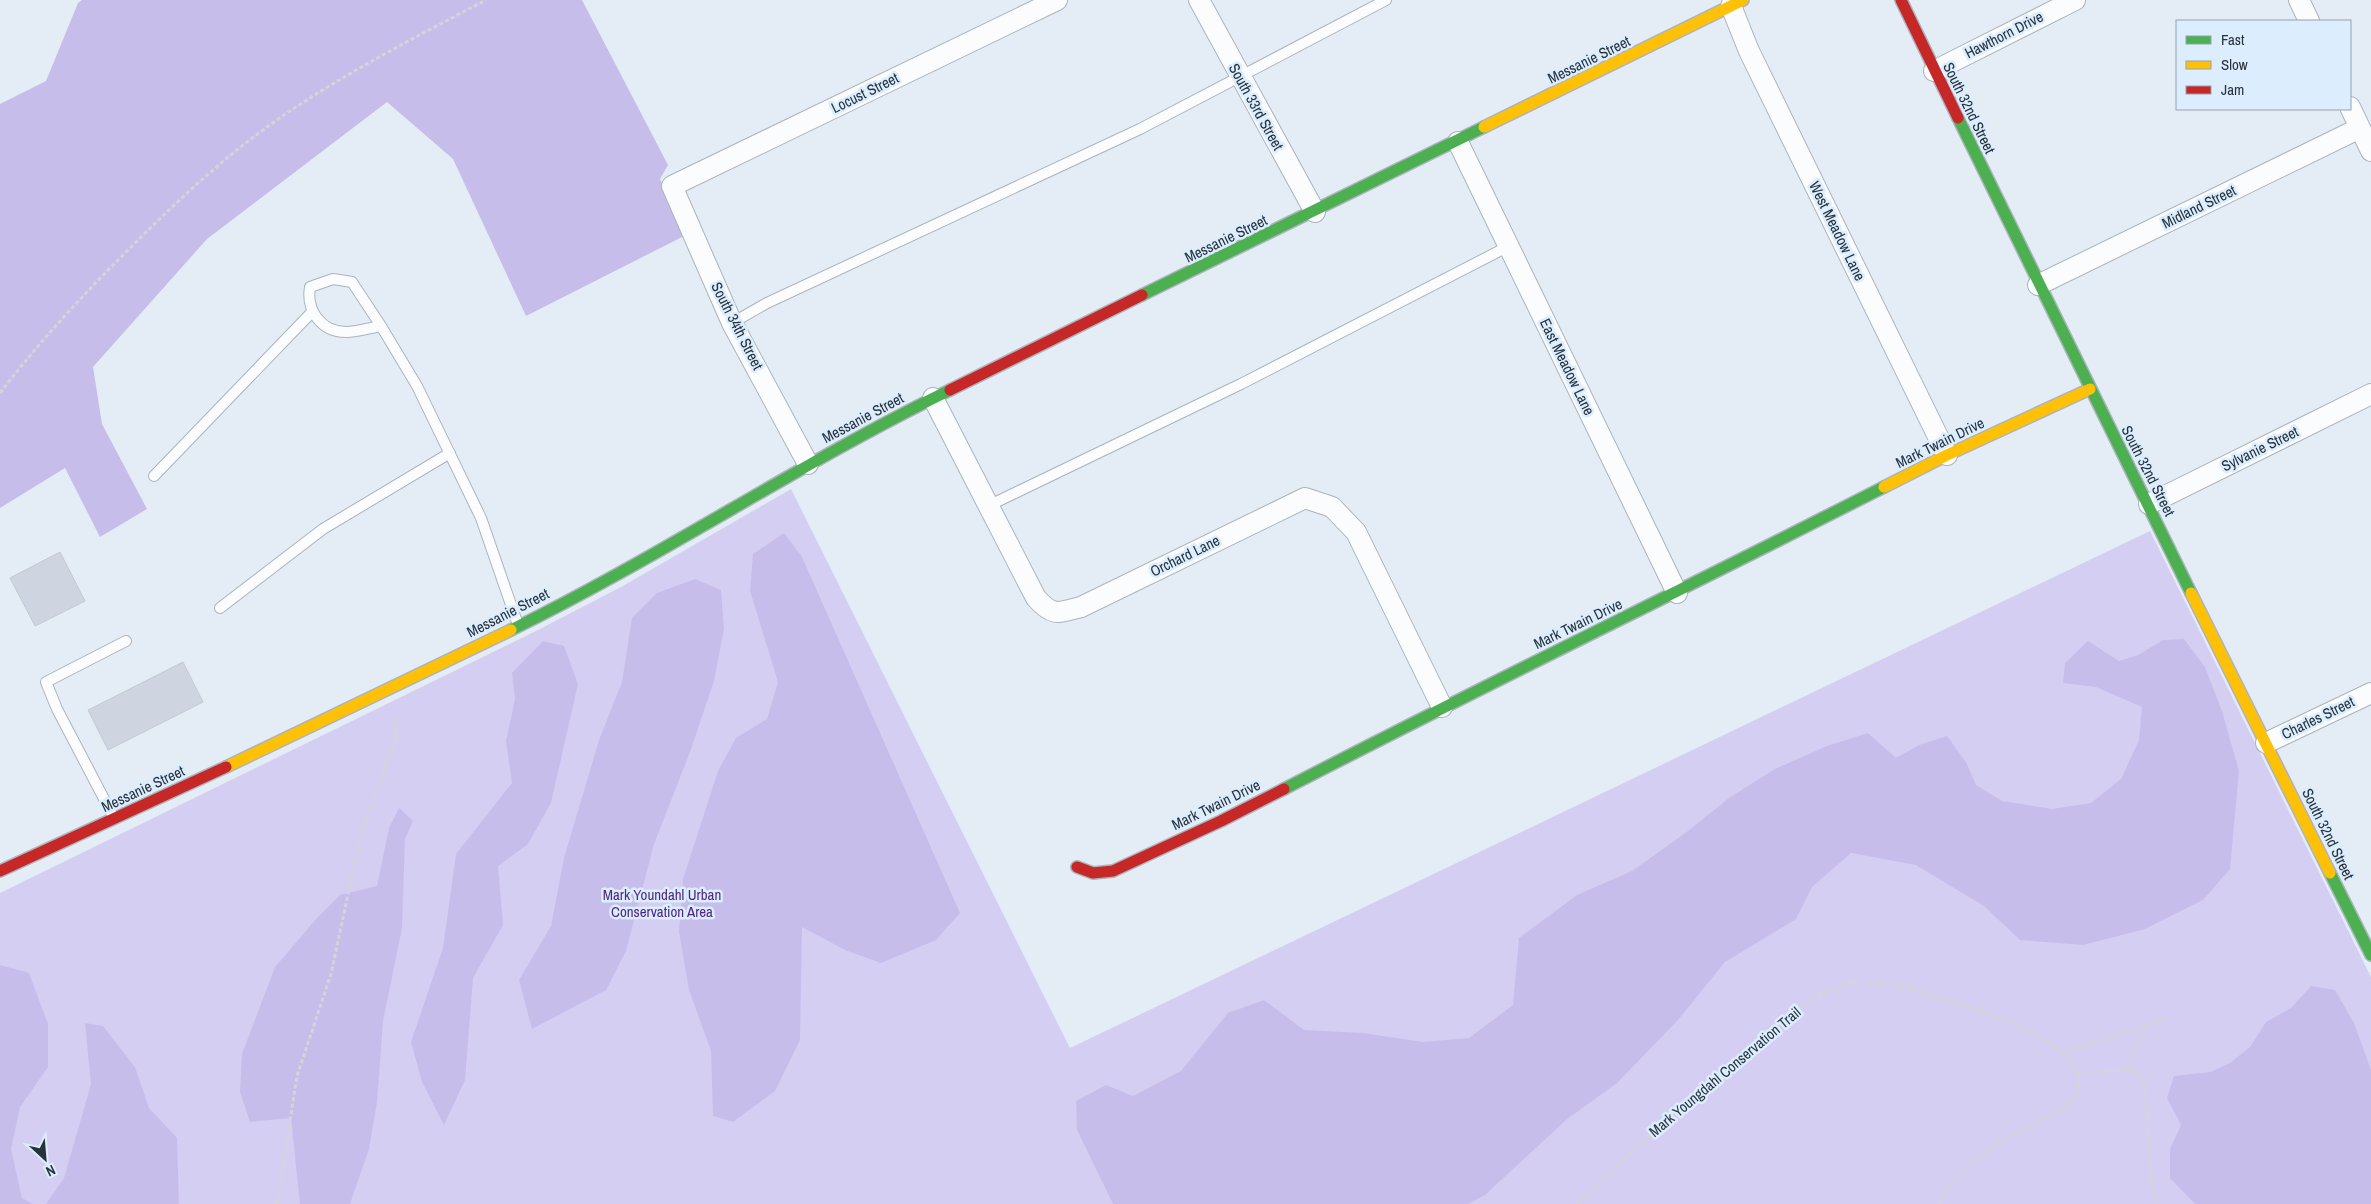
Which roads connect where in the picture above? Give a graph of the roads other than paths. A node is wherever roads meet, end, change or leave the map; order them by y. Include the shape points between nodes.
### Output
1 (1058, 0) edge
2 (1199, 0) edge
3 (1386, 0) edge
4 (1901, 0) edge
5 (2075, 0) edge
6 (2299, 0) edge
7 (1737, 3) edge
8 (2309, 20) edge
9 (1934, 71) junction
10 (1240, 78) junction
11 (2351, 109) edge
12 (2360, 128) junction
13 (1458, 142) junction
14 (2371, 151) edge
15 (672, 186) joint
16 (1315, 212) junction
17 (1509, 246) junction
18 (2038, 285) junction
19 (312, 312) junction
20 (732, 323) junction
21 (380, 326) junction
22 (2090, 389) junction
23 (2371, 394) edge
24 (933, 398) junction
25 (450, 453) junction
26 (1947, 455) junction
27 (808, 464) junction
28 (154, 476) dead end
29 (2149, 504) junction
30 (990, 505) junction
31 (1677, 593) junction
32 (220, 608) dead end
33 (519, 626) junction
34 (126, 641) dead end
35 (2371, 693) edge
36 (1442, 707) junction
37 (2266, 743) junction
38 (114, 819) junction
39 (1077, 866) dead end
40 (0, 871) edge
41 (2371, 955) edge

1 - 15 street, Locust Street
2 - 10 street, South 33rd Street
3 - 10 lane
4 - 9 street, South 32nd Street
5 - 9 street, Hawthorn Drive
6 - 8 street
7 - 13 street, Messanie Street
7 - 26 street, West Meadow Lane via 1749,51
9 - 18 street, South 32nd Street
10 - 16 street, South 33rd Street
10 - 20 lane via 1140,129 767,303
11 - 12 street
12 - 14 street
12 - 18 street, Midland Street
13 - 16 street, Messanie Street
13 - 17 street, East Meadow Lane
15 - 20 street, South 34th Street
16 - 24 street, Messanie Street
17 - 30 lane via 1241,384
17 - 31 street, East Meadow Lane
18 - 22 street, South 32nd Street
19 - 21 lane via 332,329 346,332
19 - 21 lane via 308,299 310,287 333,278 352,282
19 - 28 lane
20 - 27 street, South 34th Street
21 - 25 lane via 418,386
22 - 26 street, Mark Twain Drive
22 - 29 street, South 32nd Street
23 - 29 street, Sylvanie Street
24 - 27 street, Messanie Street
24 - 30 street, Orchard Lane
25 - 32 lane via 323,529
25 - 33 lane via 481,518
26 - 31 street, Mark Twain Drive
27 - 33 street, Messanie Street
29 - 37 street, South 32nd Street
30 - 36 street, Orchard Lane via 1036,598 1047,610 1061,612 1081,607 1305,498 1332,507 1356,532
31 - 36 street, Mark Twain Drive
33 - 38 street, Messanie Street via 309,729
34 - 38 lane via 46,682 57,710
35 - 37 street, Charles Street
36 - 39 street, Mark Twain Drive via 1221,821 1113,871 1094,873
37 - 41 street, South 32nd Street
38 - 40 street, Messanie Street

